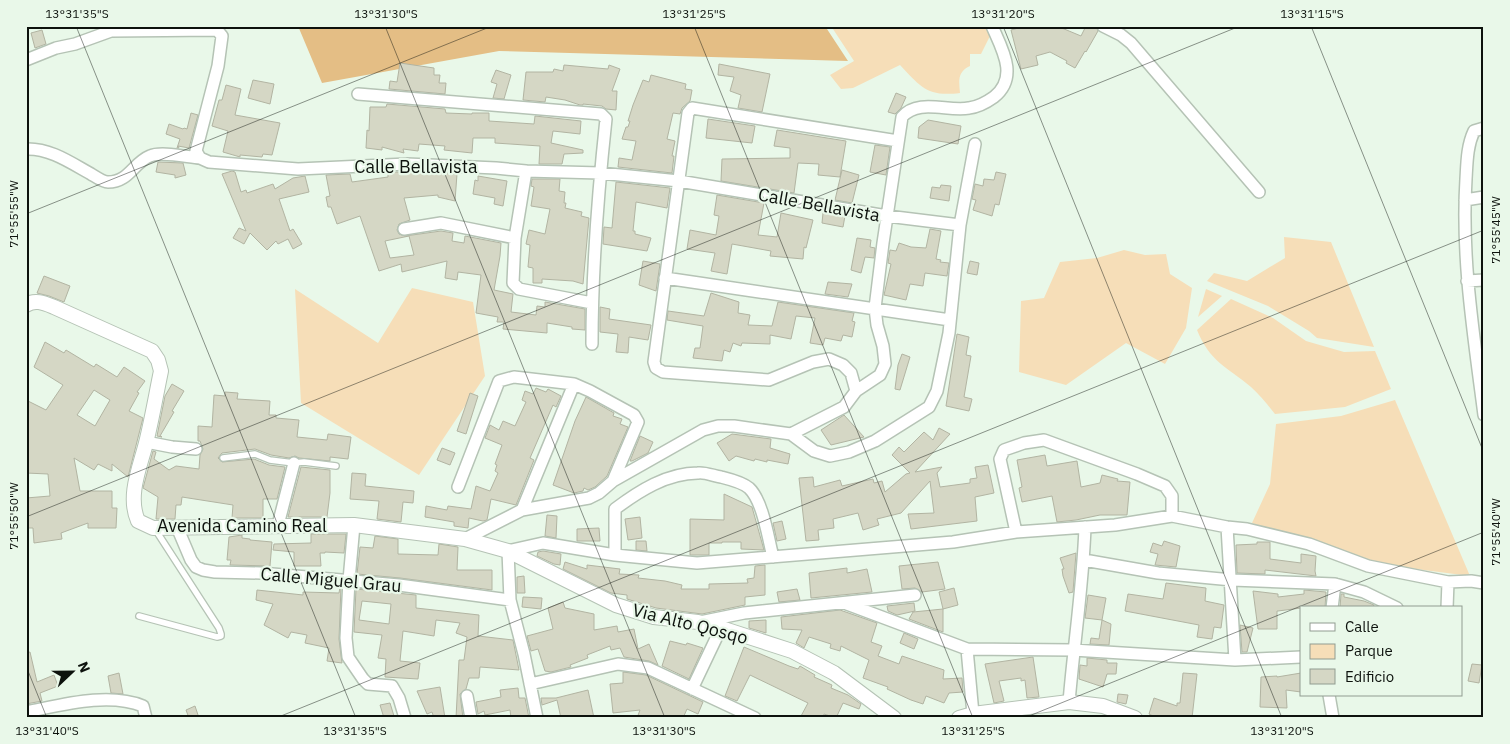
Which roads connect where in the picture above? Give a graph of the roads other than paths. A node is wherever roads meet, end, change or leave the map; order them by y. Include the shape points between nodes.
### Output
1 (992, 26) edge
2 (1103, 26) edge
3 (26, 60) edge
4 (358, 94) dead end
5 (1484, 128) edge
6 (898, 141) junction
7 (975, 144) dead end
8 (26, 149) edge
9 (200, 158) junction
10 (526, 171) junction
11 (600, 173) junction
12 (679, 181) junction
13 (1259, 192) dead end
14 (1484, 198) edge
15 (1465, 200) junction
16 (887, 216) junction
17 (960, 225) junction
18 (404, 229) dead end
19 (515, 238) junction
20 (665, 278) junction
21 (1484, 280) edge
22 (1468, 281) junction
23 (592, 303) junction
24 (26, 306) edge
25 (875, 308) junction
26 (950, 320) junction
27 (592, 344) dead end
28 (1480, 364) edge
29 (574, 384) junction
30 (856, 391) junction
31 (1484, 415) edge
32 (791, 434) junction
33 (146, 442) junction
34 (196, 449) dead end
35 (223, 458) dead end
36 (294, 463) junction
37 (336, 466) dead end
38 (613, 481) junction
39 (458, 487) dead end
40 (522, 510) junction
41 (1172, 516) junction
42 (278, 525) junction
43 (354, 525) junction
44 (177, 527) junction
45 (1085, 527) junction
46 (1227, 527) junction
47 (153, 528) junction
48 (1016, 532) junction
49 (466, 539) junction
50 (508, 551) junction
51 (615, 555) junction
52 (773, 557) junction
53 (1084, 560) junction
54 (349, 580) junction
55 (1232, 580) junction
56 (1448, 582) junction
57 (1484, 583) edge
58 (1335, 584) junction
59 (915, 595) dead end
60 (510, 600) junction
61 (844, 602) junction
62 (1332, 606) edge
63 (1393, 606) edge
64 (1447, 606) edge
65 (139, 616) dead end
66 (698, 622) junction
67 (721, 628) junction
68 (967, 649) junction
69 (1073, 650) junction
70 (1300, 658) edge
71 (1235, 660) junction
72 (530, 684) junction
73 (692, 689) junction
74 (467, 696) dead end
75 (1329, 696) edge
76 (1069, 702) junction
77 (26, 712) edge
78 (973, 714) junction
79 (146, 718) edge
80 (405, 718) edge
81 (471, 718) edge
82 (537, 718) edge
83 (755, 718) edge
84 (894, 718) edge
85 (959, 718) edge
86 (1135, 718) edge
87 (1333, 718) edge

1 - 6 street via 1006,58 1007,71 1001,91 988,102 969,108 908,110 902,117
2 - 13 street via 1131,43
3 - 9 street via 111,32 217,30 222,36 218,66 196,151
4 - 11 street via 601,114 606,119
5 - 15 street via 1474,131 1468,142
6 - 12 street via 692,108 688,113
6 - 16 street
7 - 17 street
8 - 9 street, Calle Bellavista via 47,151 106,182 129,175 151,155
9 - 10 street, Calle Bellavista via 209,162 298,169 407,164
10 - 11 street, Calle Bellavista
10 - 19 street
11 - 12 street, Calle Bellavista
11 - 23 street
12 - 16 street, Calle Bellavista
12 - 20 street
14 - 15 street
15 - 22 street
16 - 17 street, Calle Bellavista
16 - 25 street
17 - 26 street
18 - 19 street via 441,223
19 - 23 street via 513,283 519,289
20 - 25 street
20 - 30 street via 654,362 662,372 769,380 829,359 851,373
21 - 22 street
22 - 28 street
23 - 27 street
24 - 33 street, Avenida Camino Real via 30,302 47,304 152,351 161,371
25 - 26 street
25 - 30 street via 885,364 880,375
26 - 32 street via 942,375 929,407 876,441 830,456 814,451
28 - 31 street
29 - 38 street via 634,415 638,422
29 - 39 street via 514,377 500,380
29 - 40 street
30 - 32 street via 844,407
32 - 38 street via 718,426 703,430
33 - 34 street
33 - 47 street, Avenida Camino Real via 137,476 134,506 138,521
35 - 36 lane via 255,454
36 - 37 lane
36 - 42 street
38 - 40 street via 589,498
40 - 49 street
41 - 45 street
41 - 46 street
41 - 48 street via 1172,496 1165,486 1044,440 1004,450 1000,459
42 - 43 street, Avenida Camino Real
42 - 44 street, Avenida Camino Real
43 - 49 street, Avenida Camino Real
43 - 54 street
44 - 47 street, Avenida Camino Real
44 - 54 street, Calle Miguel Grau via 191,560 203,570
45 - 48 street
45 - 53 street
46 - 55 street
46 - 56 street via 1309,544 1368,566
47 - 65 lane via 219,628 221,636
48 - 52 street via 953,542
49 - 50 street, Avenida Camino Real
50 - 51 street via 543,543
50 - 60 street
50 - 66 street, Via Alto Qosqo via 616,605 654,617
51 - 52 street via 697,563
51 - 52 street via 615,509 646,488 674,476 699,472 731,479 748,487 755,495
53 - 55 street via 1158,573
53 - 69 street
54 - 60 street, Calle Miguel Grau
54 - 80 street via 348,656 368,684 392,686
55 - 58 street
55 - 71 street
56 - 57 street
56 - 64 street
58 - 62 street
58 - 63 street via 1364,592
59 - 61 street
60 - 72 street
61 - 66 street via 744,613
61 - 68 street
66 - 67 street, Via Alto Qosqo
67 - 73 street
67 - 84 street, Via Alto Qosqo via 792,651 834,673
68 - 69 street
68 - 78 street
69 - 71 street
69 - 76 street
70 - 71 street
72 - 73 street via 618,664 648,668
72 - 82 street
73 - 83 street
74 - 81 street
75 - 87 street
76 - 78 street
76 - 86 street via 1103,706
77 - 79 street via 87,700 131,702 143,706
78 - 85 street

